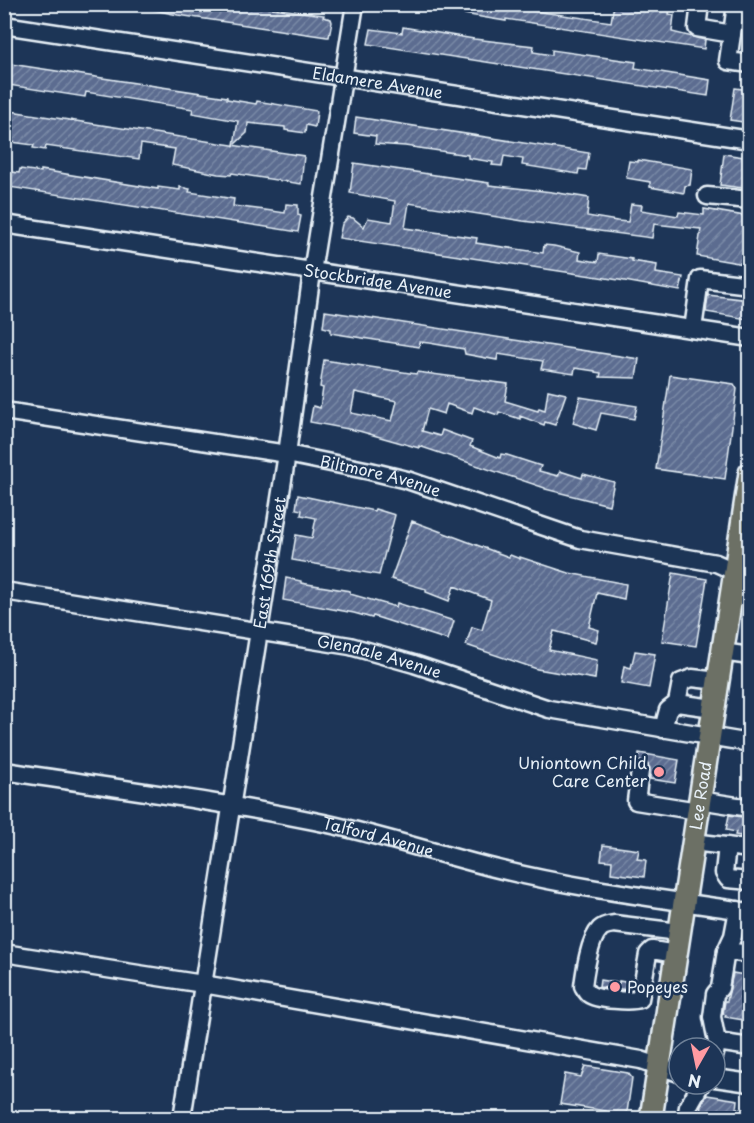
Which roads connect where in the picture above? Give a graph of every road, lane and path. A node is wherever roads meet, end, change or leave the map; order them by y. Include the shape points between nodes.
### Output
1 (355, 4) edge
2 (700, 4) edge
3 (736, 4) edge
4 (4, 25) edge
5 (732, 34) junction
6 (750, 64) edge
7 (344, 76) junction
8 (750, 140) edge
9 (707, 195) dead end
10 (750, 200) edge
11 (4, 224) edge
12 (312, 272) junction
13 (750, 285) edge
14 (693, 329) junction
15 (750, 338) edge
16 (4, 411) edge
17 (287, 454) junction
18 (750, 473) edge
19 (748, 499) edge
20 (742, 572) edge
21 (4, 591) edge
22 (259, 630) junction
23 (722, 652) junction
24 (750, 656) edge
25 (718, 681) junction
26 (677, 703) junction
27 (714, 708) junction
28 (663, 729) junction
29 (709, 737) junction
30 (750, 743) edge
31 (4, 771) edge
32 (640, 771) dead end
33 (230, 805) junction
34 (699, 805) junction
35 (750, 808) edge
36 (693, 842) junction
37 (727, 846) junction
38 (750, 849) edge
39 (750, 881) edge
40 (684, 902) junction
41 (744, 911) edge
42 (679, 932) junction
43 (726, 951) junction
44 (4, 953) edge
45 (676, 954) junction
46 (750, 954) edge
47 (203, 984) junction
48 (714, 1036) edge
49 (750, 1047) edge
50 (727, 1048) edge
51 (658, 1066) junction
52 (667, 1069) edge
53 (727, 1080) edge
54 (750, 1083) edge
55 (694, 1096) edge
56 (182, 1119) edge
57 (651, 1119) edge
58 (686, 1119) edge

1 - 7 street, East 169th Street
2 - 5 street via 697,28
3 - 5 street
4 - 7 street, Eldamere Avenue
5 - 6 street via 728,61
7 - 8 street, Eldamere Avenue
7 - 12 street, East 169th Street
9 - 10 street
11 - 12 street, Stockbridge Avenue
12 - 14 street, Stockbridge Avenue
12 - 17 street, East 169th Street
13 - 14 street via 700,279
14 - 15 street, Stockbridge Avenue
16 - 17 street, Biltmore Avenue
17 - 20 street, Biltmore Avenue via 407,480 580,539 716,563
17 - 22 street, East 169th Street
18 - 19 main road, Lee Road
19 - 20 main road, Lee Road
20 - 23 main road, Lee Road
21 - 22 street, Glendale Avenue
22 - 28 street, Glendale Avenue via 350,646 549,709
22 - 33 street, East 169th Street
23 - 24 street
23 - 25 main road, Lee Road
25 - 26 street via 684,679
25 - 27 main road, Lee Road
26 - 27 street
26 - 28 street via 668,710
27 - 29 main road, Lee Road
28 - 29 street, Glendale Avenue
29 - 30 street, Glendale Avenue
29 - 34 main road, Lee Road
31 - 33 street, Talford Avenue
32 - 34 street via 636,801
33 - 40 street, Talford Avenue via 382,836 563,883
33 - 47 street, East 169th Street
34 - 35 street
34 - 36 main road, Lee Road
36 - 37 street
36 - 40 main road, Lee Road
37 - 38 street
37 - 39 street via 724,873 728,879
40 - 41 street, Talford Avenue
40 - 42 main road, Lee Road
41 - 43 street
42 - 45 main road, Lee Road
42 - 45 street via 605,926 598,931 590,952 583,986 596,997 640,999 648,954 657,950
43 - 46 street
43 - 48 street via 712,1017
44 - 47 street
45 - 51 main road, Lee Road
47 - 51 street
47 - 56 street, East 169th Street
49 - 50 street
51 - 52 street
51 - 57 main road, Lee Road
53 - 54 street
55 - 58 street

